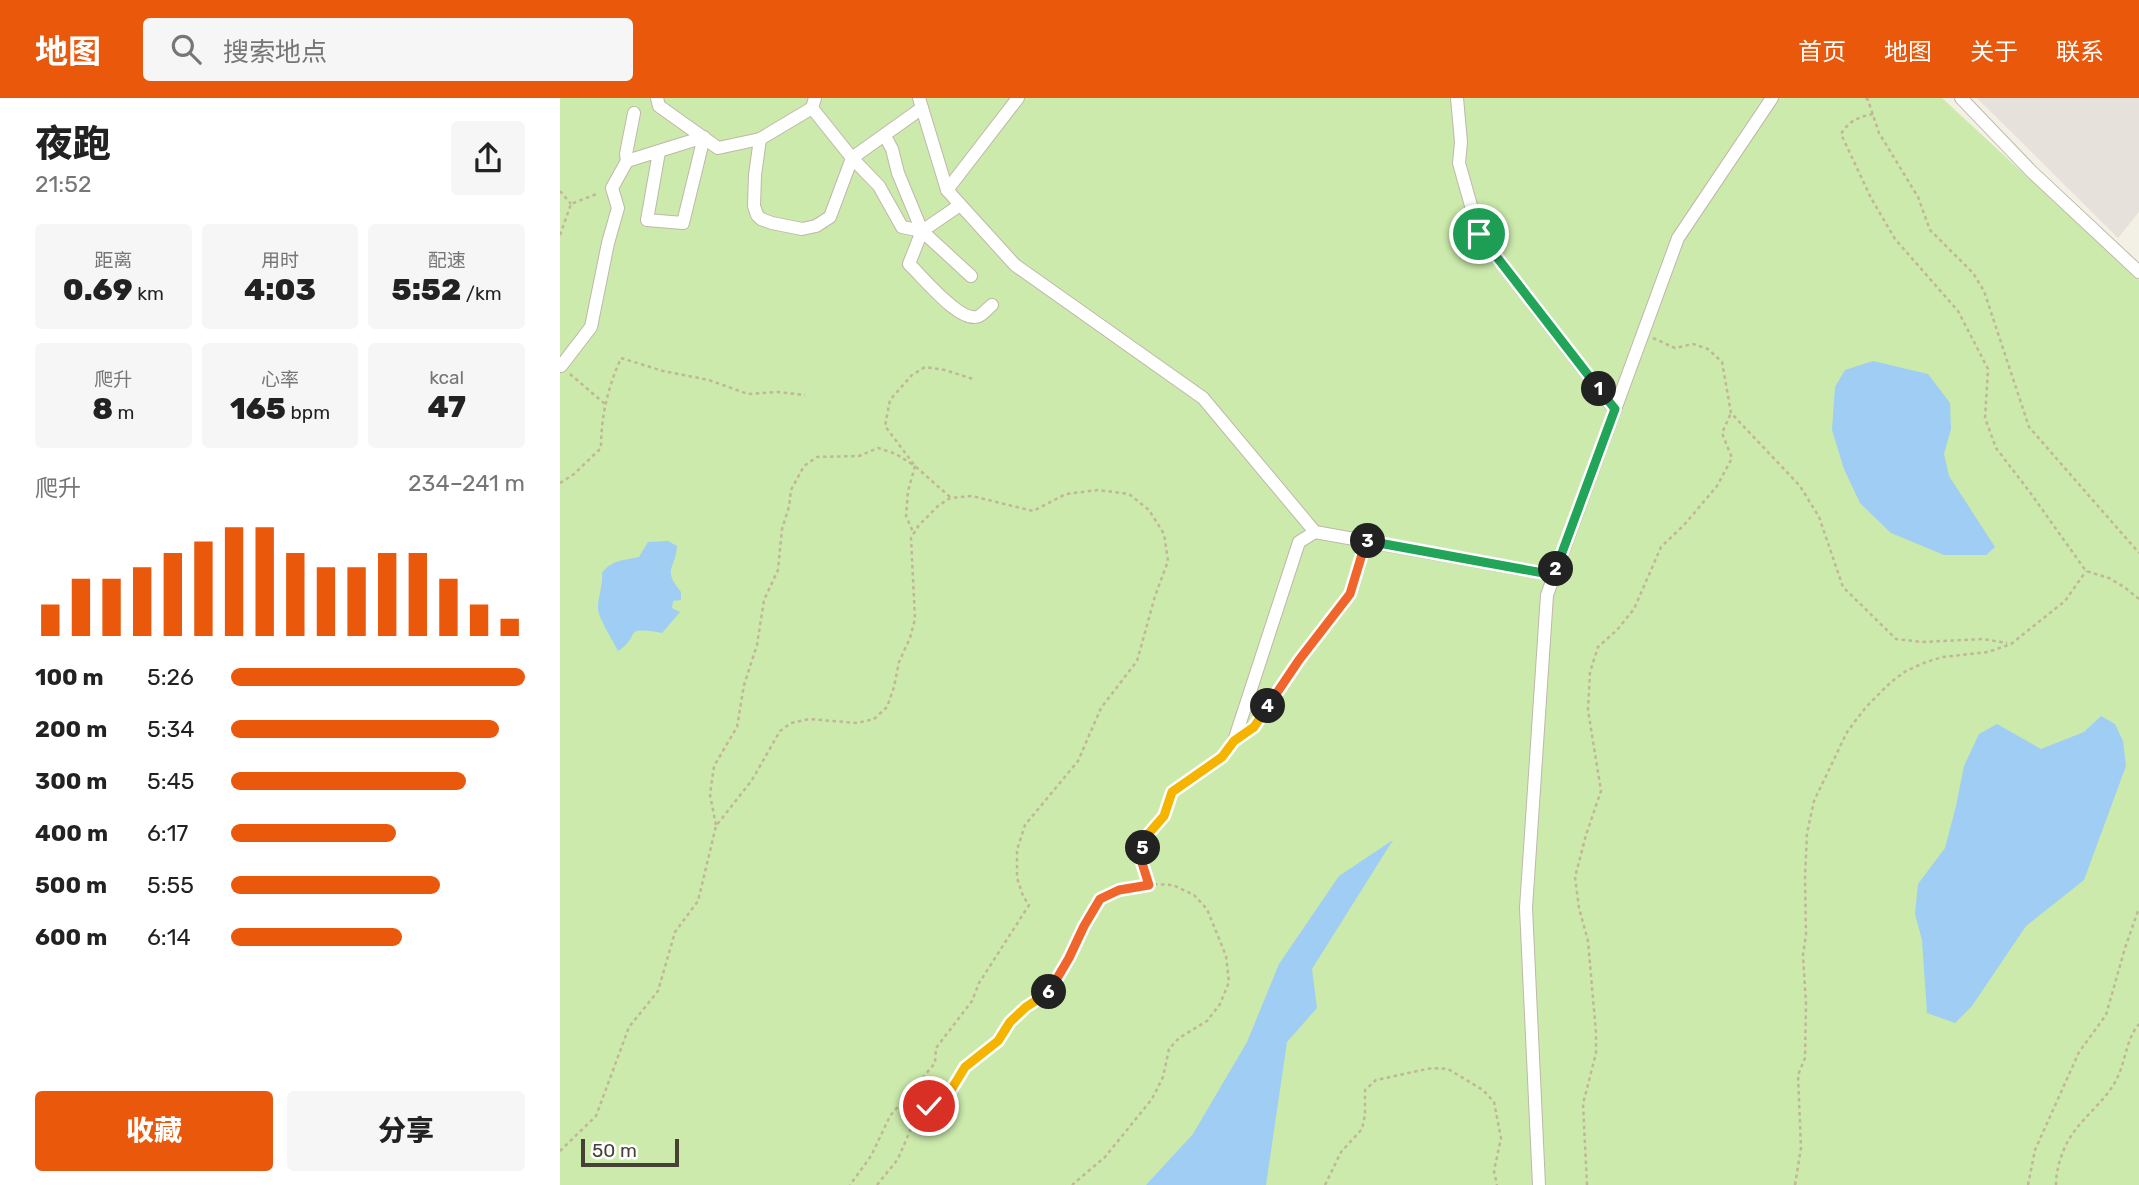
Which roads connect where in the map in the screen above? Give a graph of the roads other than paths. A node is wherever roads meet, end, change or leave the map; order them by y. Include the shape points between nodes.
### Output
1 (657, 98) edge
2 (1018, 98) edge
3 (1457, 98) edge
4 (1772, 98) edge
5 (1961, 98) edge
6 (813, 103) edge
7 (921, 103) edge
8 (634, 113) dead end
9 (885, 136) junction
10 (704, 137) junction
11 (760, 139) junction
12 (659, 152) junction
13 (852, 158) junction
14 (627, 161) junction
15 (898, 173) junction
16 (878, 186) junction
17 (947, 190) junction
18 (960, 205) junction
19 (922, 231) junction
20 (2139, 272) edge
21 (971, 276) dead end
22 (992, 305) dead end
23 (561, 366) edge
24 (1615, 409) junction
25 (1315, 532) junction
26 (1554, 575) junction
27 (1234, 741) road end
28 (1539, 1185) edge

1 - 10 street via 659,106
2 - 17 street via 1003,105
3 - 24 street via 1459,163 1479,234
4 - 24 street via 1678,238
5 - 20 street
6 - 11 street
6 - 13 street
7 - 9 street
7 - 17 street
8 - 14 street
9 - 13 street
9 - 15 street
10 - 11 street via 718,148
10 - 12 street
10 - 12 street via 683,223 647,219
11 - 13 street via 754,206 761,219 787,227 816,226 830,217
12 - 14 street
13 - 16 street
14 - 23 street via 612,188 618,208 591,327
15 - 16 street
15 - 19 street
16 - 19 street via 902,227
17 - 18 street
18 - 19 street
18 - 25 street via 1015,265 1203,398
19 - 21 street
19 - 22 street via 909,264 968,317 979,317
24 - 26 street
25 - 26 street
25 - 27 street via 1299,542
26 - 28 street via 1547,595 1526,908

